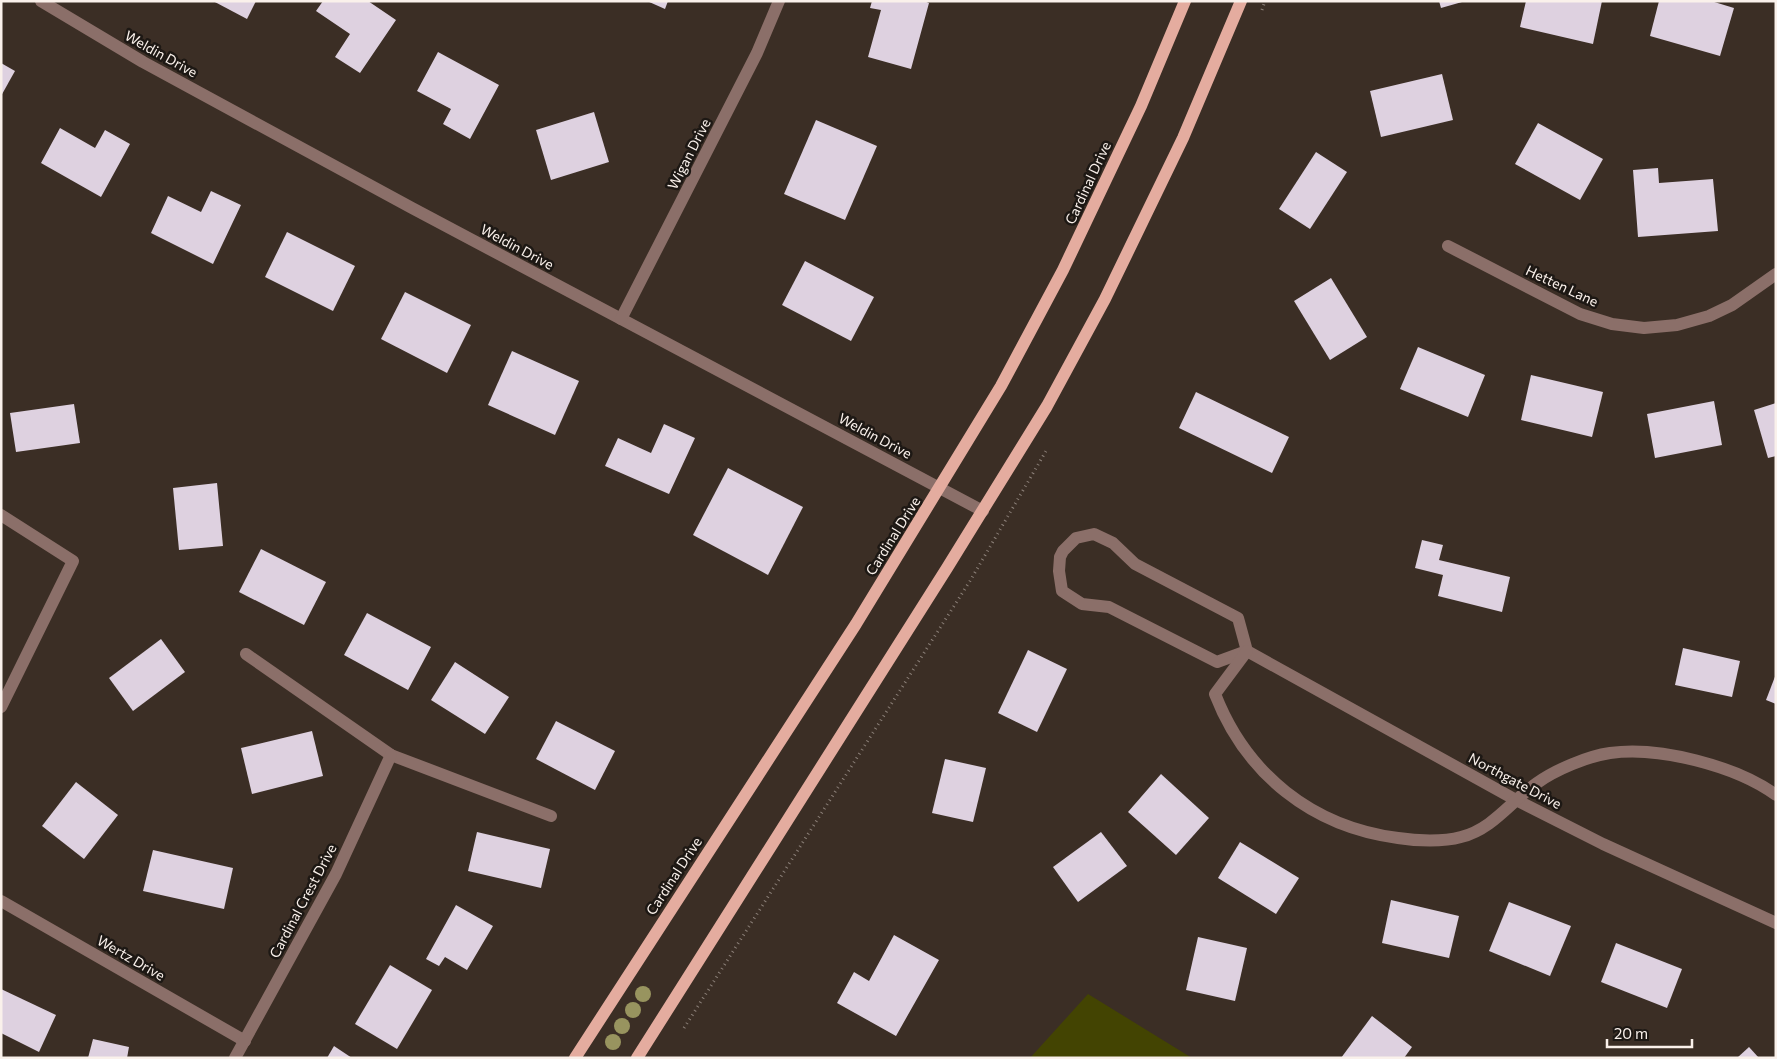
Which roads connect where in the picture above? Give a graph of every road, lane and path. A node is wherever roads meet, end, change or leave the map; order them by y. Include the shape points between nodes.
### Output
1 (41, 1) edge
2 (779, 1) edge
3 (1185, 1) edge
4 (1241, 1) edge
5 (1448, 246) dead end
6 (1776, 274) edge
7 (621, 319) junction
8 (940, 488) junction
9 (983, 511) junction
10 (1, 516) edge
11 (970, 581) dead end
12 (1247, 651) junction
13 (246, 654) dead end
14 (1, 707) edge
15 (391, 756) junction
16 (1776, 794) edge
17 (1516, 800) junction
18 (551, 816) dead end
19 (1, 901) edge
20 (1776, 923) edge
21 (678, 1036) dead end
22 (245, 1041) junction
23 (235, 1058) edge
24 (575, 1058) edge
25 (637, 1058) edge

1 - 7 street, Weldin Drive via 161,72
2 - 7 street, Wigan Drive via 758,53
3 - 8 main road, Cardinal Drive via 1141,106 1063,270 1001,386
4 - 9 main road via 1183,138 1104,299 1047,406
5 - 6 street, Hetten Lane via 1580,314 1612,324 1644,328 1677,325 1708,316 1732,305
7 - 8 street, Weldin Drive
8 - 9 street, Weldin Drive
8 - 24 main road, Cardinal Drive via 856,624
9 - 25 main road
10 - 14 street via 74,561
11 - 21 path
12 - 12 street via 1238,618 1135,564 1113,543 1094,534 1076,538 1063,551 1059,571 1062,591 1082,604 1110,607 1216,662
12 - 17 street, Northgate Drive
12 - 17 street via 1215,694 1241,746 1265,774 1301,804 1335,822 1374,835 1418,841 1460,838 1478,831 1498,818
13 - 15 street
15 - 18 street
15 - 22 street, Cardinal Crest Drive via 336,874
16 - 17 street via 1727,770 1686,758 1644,752 1610,753 1569,765 1538,782
17 - 20 street, Northgate Drive via 1603,844
19 - 22 street, Wertz Drive
22 - 23 street, Cardinal Crest Drive

